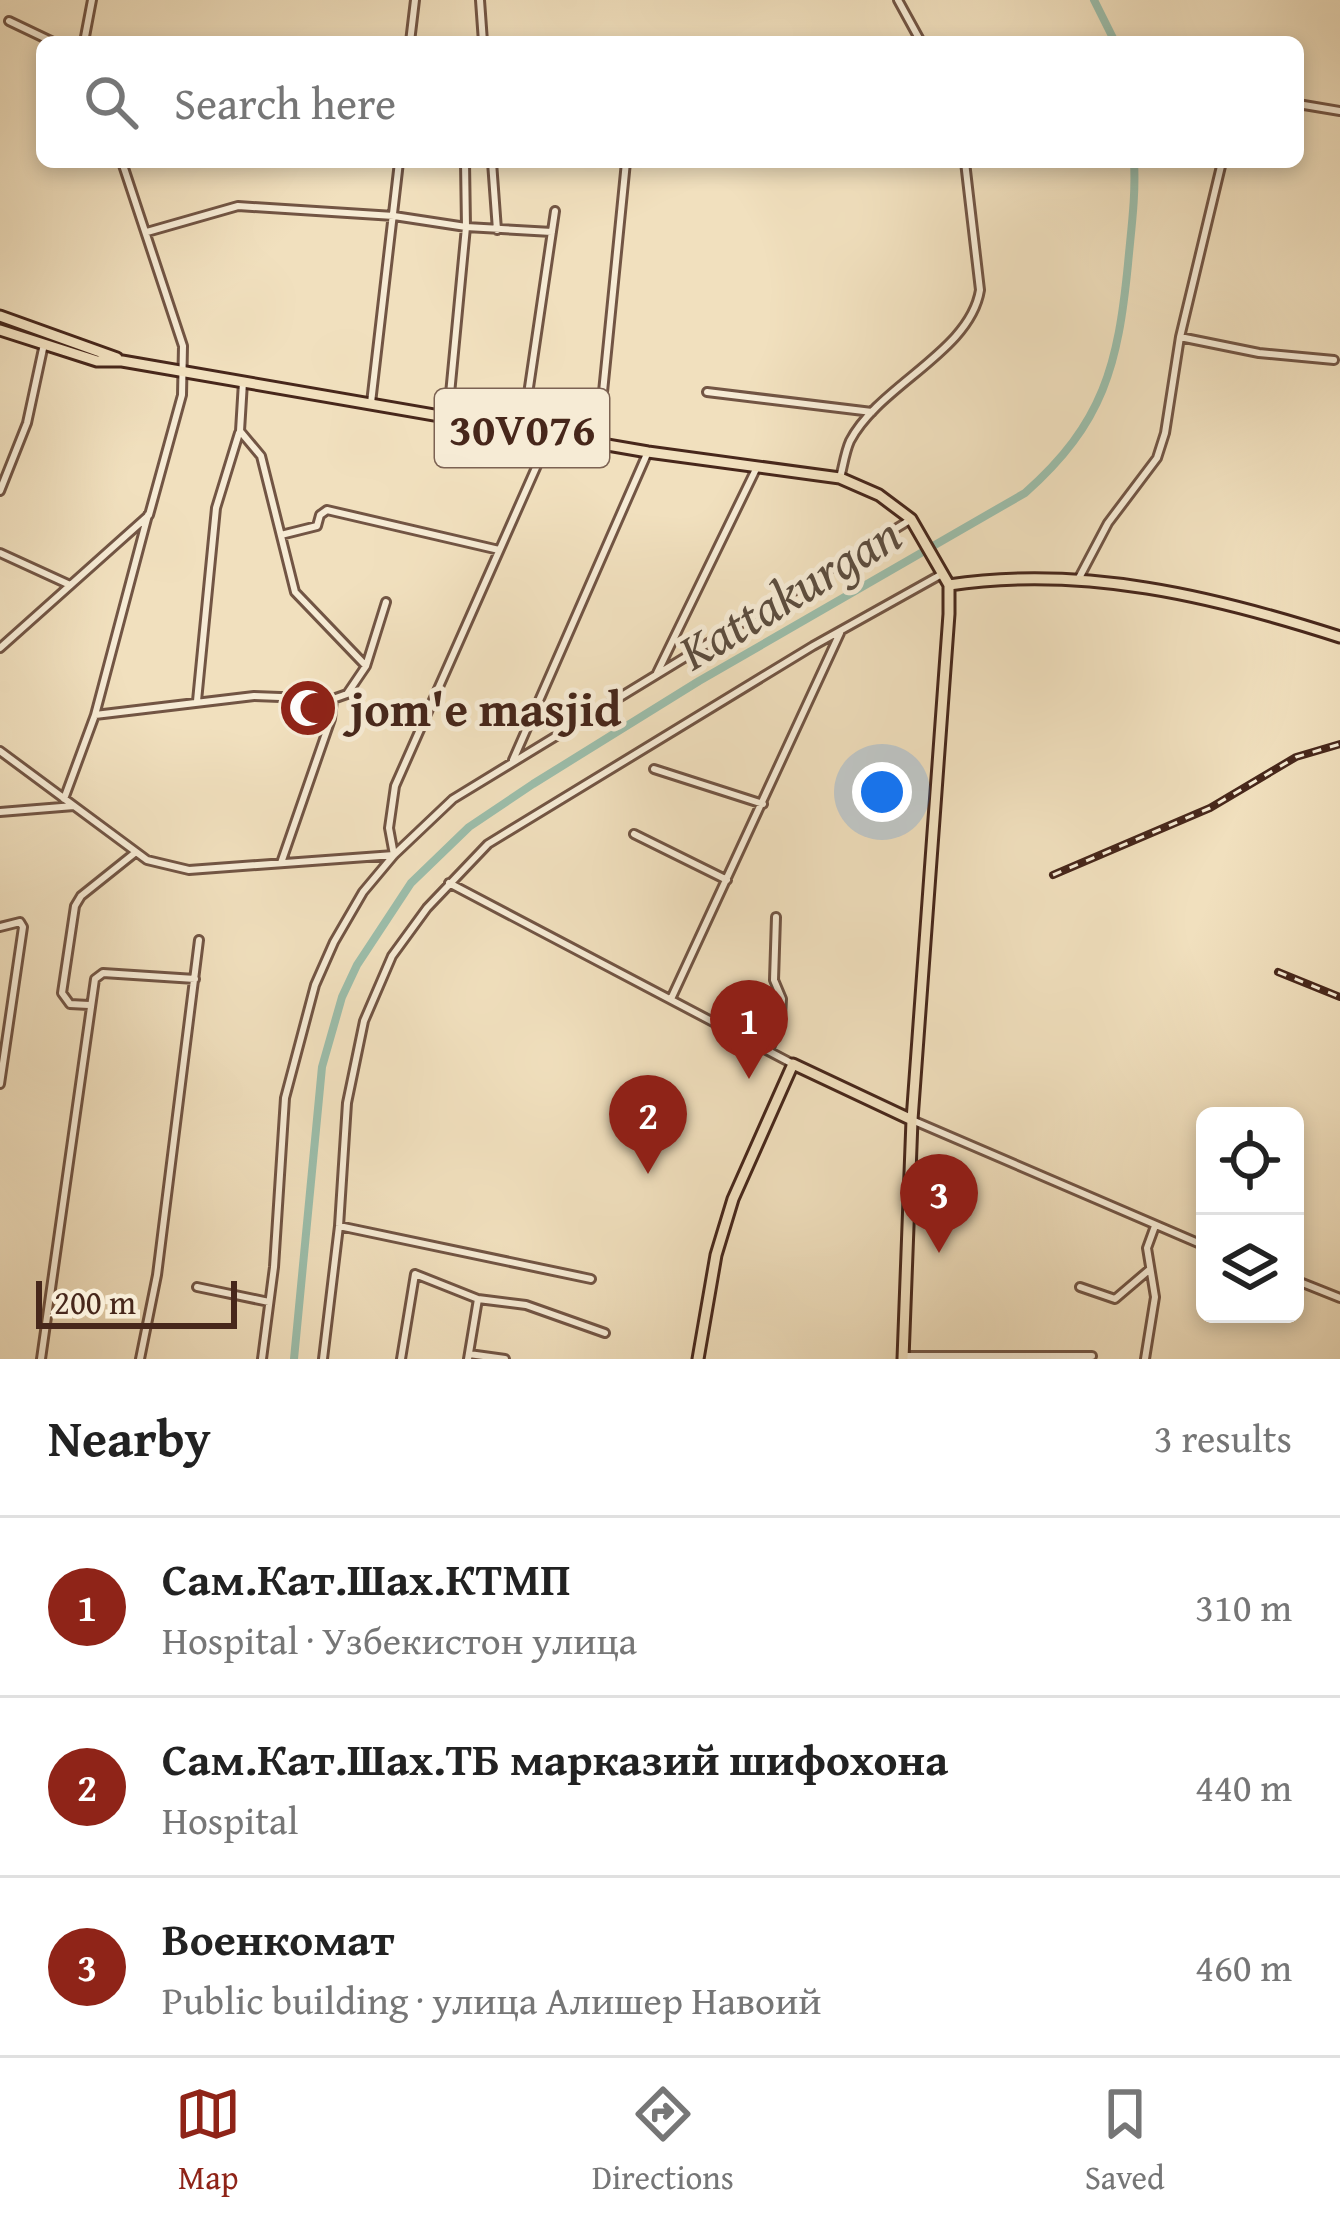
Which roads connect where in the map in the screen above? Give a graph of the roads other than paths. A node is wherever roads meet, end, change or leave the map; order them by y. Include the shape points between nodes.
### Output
1 (92, 0) edge
2 (415, 0) edge
3 (480, 0) edge
4 (898, 0) edge
5 (9, 21) dead end
6 (40, 36) edge
7 (85, 36) edge
8 (411, 36) edge
9 (483, 36) edge
10 (918, 36) edge
11 (1304, 105) edge
12 (1340, 111) edge
13 (124, 168) edge
14 (398, 168) edge
15 (465, 168) edge
16 (492, 168) edge
17 (625, 168) edge
18 (966, 168) edge
19 (1221, 168) edge
20 (555, 212) dead end
21 (394, 216) junction
22 (466, 227) junction
23 (497, 230) junction
24 (147, 232) junction
25 (552, 232) junction
26 (0, 316) edge
27 (0, 331) edge
28 (1180, 337) junction
29 (44, 344) junction
30 (1334, 360) dead end
31 (122, 361) junction
32 (184, 374) junction
33 (243, 382) junction
34 (707, 392) dead end
35 (371, 403) junction
36 (872, 412) junction
37 (448, 415) junction
38 (523, 428) junction
39 (240, 431) junction
40 (551, 433) junction
41 (598, 442) junction
42 (648, 452) junction
43 (757, 467) junction
44 (840, 478) junction
45 (0, 491) edge
46 (148, 514) junction
47 (911, 519) junction
48 (281, 535) junction
49 (500, 550) junction
50 (0, 554) edge
51 (944, 573) junction
52 (1079, 578) junction
53 (70, 585) junction
54 (949, 585) junction
55 (386, 602) dead end
56 (841, 630) junction
57 (1340, 637) edge
58 (0, 648) edge
59 (366, 666) junction
60 (655, 676) junction
61 (333, 699) junction
62 (197, 701) junction
63 (94, 715) junction
64 (0, 751) edge
65 (512, 764) junction
66 (654, 769) dead end
67 (64, 799) junction
68 (763, 803) junction
69 (74, 806) junction
70 (0, 812) edge
71 (634, 834) dead end
72 (136, 852) junction
73 (394, 855) junction
74 (281, 863) junction
75 (727, 880) junction
76 (449, 883) junction
77 (776, 917) dead end
78 (0, 927) edge
79 (200, 940) dead end
80 (195, 980) junction
81 (670, 1000) junction
82 (89, 1005) junction
83 (769, 1051) junction
84 (794, 1064) junction
85 (0, 1084) edge
86 (912, 1120) junction
87 (339, 1226) junction
88 (1155, 1226) junction
89 (1196, 1242) edge
90 (1149, 1270) junction
91 (590, 1279) dead end
92 (1304, 1284) edge
93 (197, 1287) dead end
94 (1080, 1287) dead end
95 (1340, 1298) edge
96 (478, 1299) junction
97 (269, 1302) junction
98 (605, 1333) dead end
99 (1092, 1356) edge
100 (468, 1357) edge
101 (903, 1358) edge
102 (41, 1359) edge
103 (140, 1359) edge
104 (262, 1359) edge
105 (323, 1359) edge
106 (401, 1359) edge
107 (505, 1359) edge
108 (698, 1359) edge
109 (1145, 1359) edge

1 - 7 street
2 - 8 street
3 - 9 street
4 - 10 street
5 - 6 street
11 - 12 street
13 - 24 street
14 - 21 street
15 - 22 street
16 - 23 street
17 - 41 street
18 - 36 street via 977,308
19 - 28 street
20 - 25 street
21 - 22 street
21 - 24 street via 238,206
21 - 35 street
22 - 23 street
22 - 37 street
23 - 25 street
24 - 32 street via 183,346
25 - 38 street
26 - 31 main road, 30V076
27 - 29 main road, 30V076
28 - 30 street
28 - 52 street via 1157,458
29 - 31 main road, 30V076
29 - 45 street via 27,423
31 - 32 main road, 30V076
32 - 33 main road, 30V076
32 - 46 street
33 - 35 main road, 30V076
33 - 39 street
34 - 36 street
35 - 37 main road, 30V076
36 - 44 street via 849,442
37 - 38 main road, 30V076
38 - 40 main road, 30V076
39 - 48 street via 261,456
39 - 62 street via 216,508
40 - 41 main road, 30V076
40 - 49 street
41 - 42 main road, 30V076
42 - 43 main road, 30V076
42 - 65 street
43 - 44 main road, 30V076
43 - 60 street
44 - 47 main road, 30V076
46 - 53 street
46 - 63 street
47 - 51 main road, 30V076
47 - 60 street
48 - 49 street via 316,526 327,510
48 - 59 street via 301,601
49 - 73 street via 394,786
50 - 53 street
51 - 54 main road, 30V076
51 - 56 street
52 - 54 main road
52 - 57 main road via 1158,588
53 - 58 street
54 - 86 main road
55 - 59 street
56 - 68 street
56 - 76 street via 488,844
59 - 61 street via 347,694
60 - 65 street
61 - 62 street
61 - 74 street
62 - 63 street
63 - 67 street
64 - 67 street
65 - 73 street via 453,800
66 - 68 street
67 - 69 street
68 - 75 street
69 - 70 street
69 - 72 street
71 - 75 street
72 - 74 street via 189,870
72 - 82 street via 75,907 62,994 70,1004
73 - 74 street
73 - 97 street via 363,892 315,985 285,1098
75 - 81 street
76 - 81 street
76 - 87 street via 392,956 364,1021 347,1103
77 - 83 street via 774,980 782,999
78 - 85 street via 23,927
79 - 80 street
80 - 82 street via 103,973
80 - 103 street
81 - 83 street
82 - 102 street
83 - 84 street
84 - 86 main road
84 - 108 main road via 733,1199
86 - 88 street
86 - 101 main road
87 - 91 street
87 - 105 street
88 - 89 street
88 - 90 street
90 - 94 street via 1115,1299
90 - 109 street via 1155,1298
92 - 95 street
93 - 97 street
96 - 98 street via 526,1305
96 - 100 street
96 - 106 street via 415,1274
97 - 104 street
99 - 101 street
100 - 107 street

